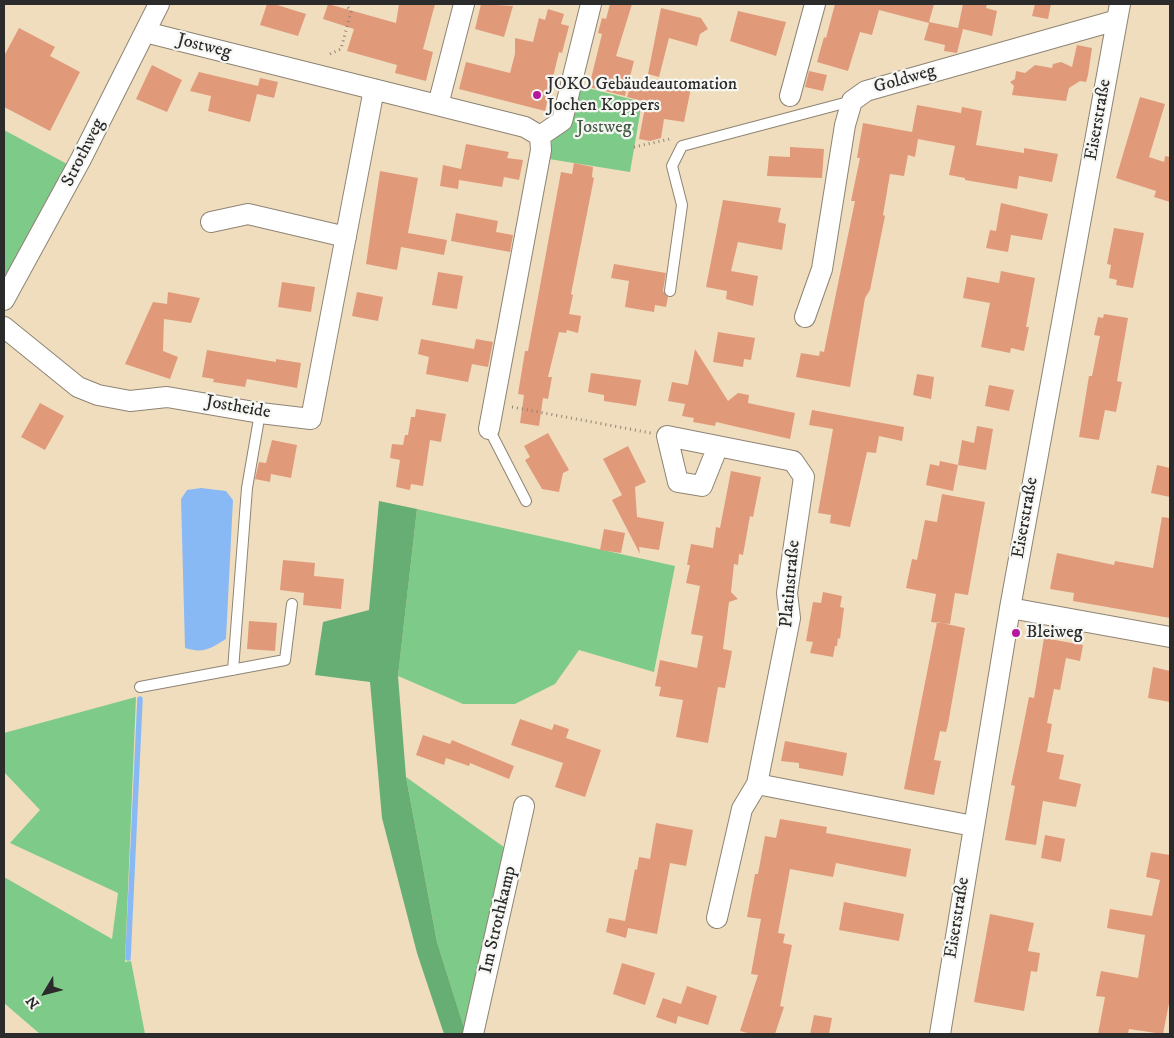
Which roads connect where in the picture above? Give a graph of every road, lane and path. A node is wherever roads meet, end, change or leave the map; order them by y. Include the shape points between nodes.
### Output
1 (159, 4) edge
2 (346, 4) edge
3 (464, 4) edge
4 (591, 4) edge
5 (815, 4) edge
6 (1119, 12) edge
7 (145, 32) junction
8 (330, 54) dead end
9 (374, 89) junction
10 (790, 96) dead end
11 (852, 101) junction
12 (438, 105) junction
13 (540, 136) junction
14 (211, 222) dead end
15 (346, 237) junction
16 (670, 291) dead end
17 (4, 300) edge
18 (805, 317) dead end
19 (4, 327) edge
20 (494, 403) junction
21 (260, 413) junction
22 (489, 429) joint
23 (667, 436) junction
24 (718, 446) junction
25 (526, 500) dead end
26 (292, 604) dead end
27 (1010, 608) junction
28 (1170, 637) edge
29 (233, 670) junction
30 (140, 688) dead end
31 (757, 784) junction
32 (524, 806) dead end
33 (973, 826) junction
34 (717, 918) dead end
35 (473, 1034) edge
36 (940, 1034) edge

1 - 7 street, Strothweg
2 - 8 path via 351,12 342,49
3 - 12 street
4 - 13 street via 562,121
5 - 10 street
6 - 11 street, Goldweg via 866,91
6 - 27 street, Eiserstraße
7 - 9 street, Jostweg
7 - 17 street, Strothweg via 82,159
9 - 12 street, Jostweg
9 - 15 street, Jostheide
11 - 16 lane via 682,146 672,166 682,205
11 - 18 street, Goldweg via 845,125 822,269
12 - 13 street, Jostweg via 525,127
13 - 20 street via 541,150
14 - 15 street via 248,214
15 - 21 street, Jostheide via 311,419
19 - 21 street, Jostheide via 78,387 98,395 130,401 167,397
20 - 22 street
20 - 23 path
21 - 29 lane via 247,488
22 - 25 lane
23 - 24 street, Platinstraße
23 - 24 street via 678,482 702,486
24 - 31 street, Platinstraße via 793,461 804,476 787,593 790,618
26 - 29 lane via 285,660
27 - 28 street
27 - 33 street, Eiserstraße
29 - 30 lane
31 - 33 street
31 - 34 street, Platinstraße via 742,809
32 - 35 street, Im Strothkamp
33 - 36 street, Eiserstraße

